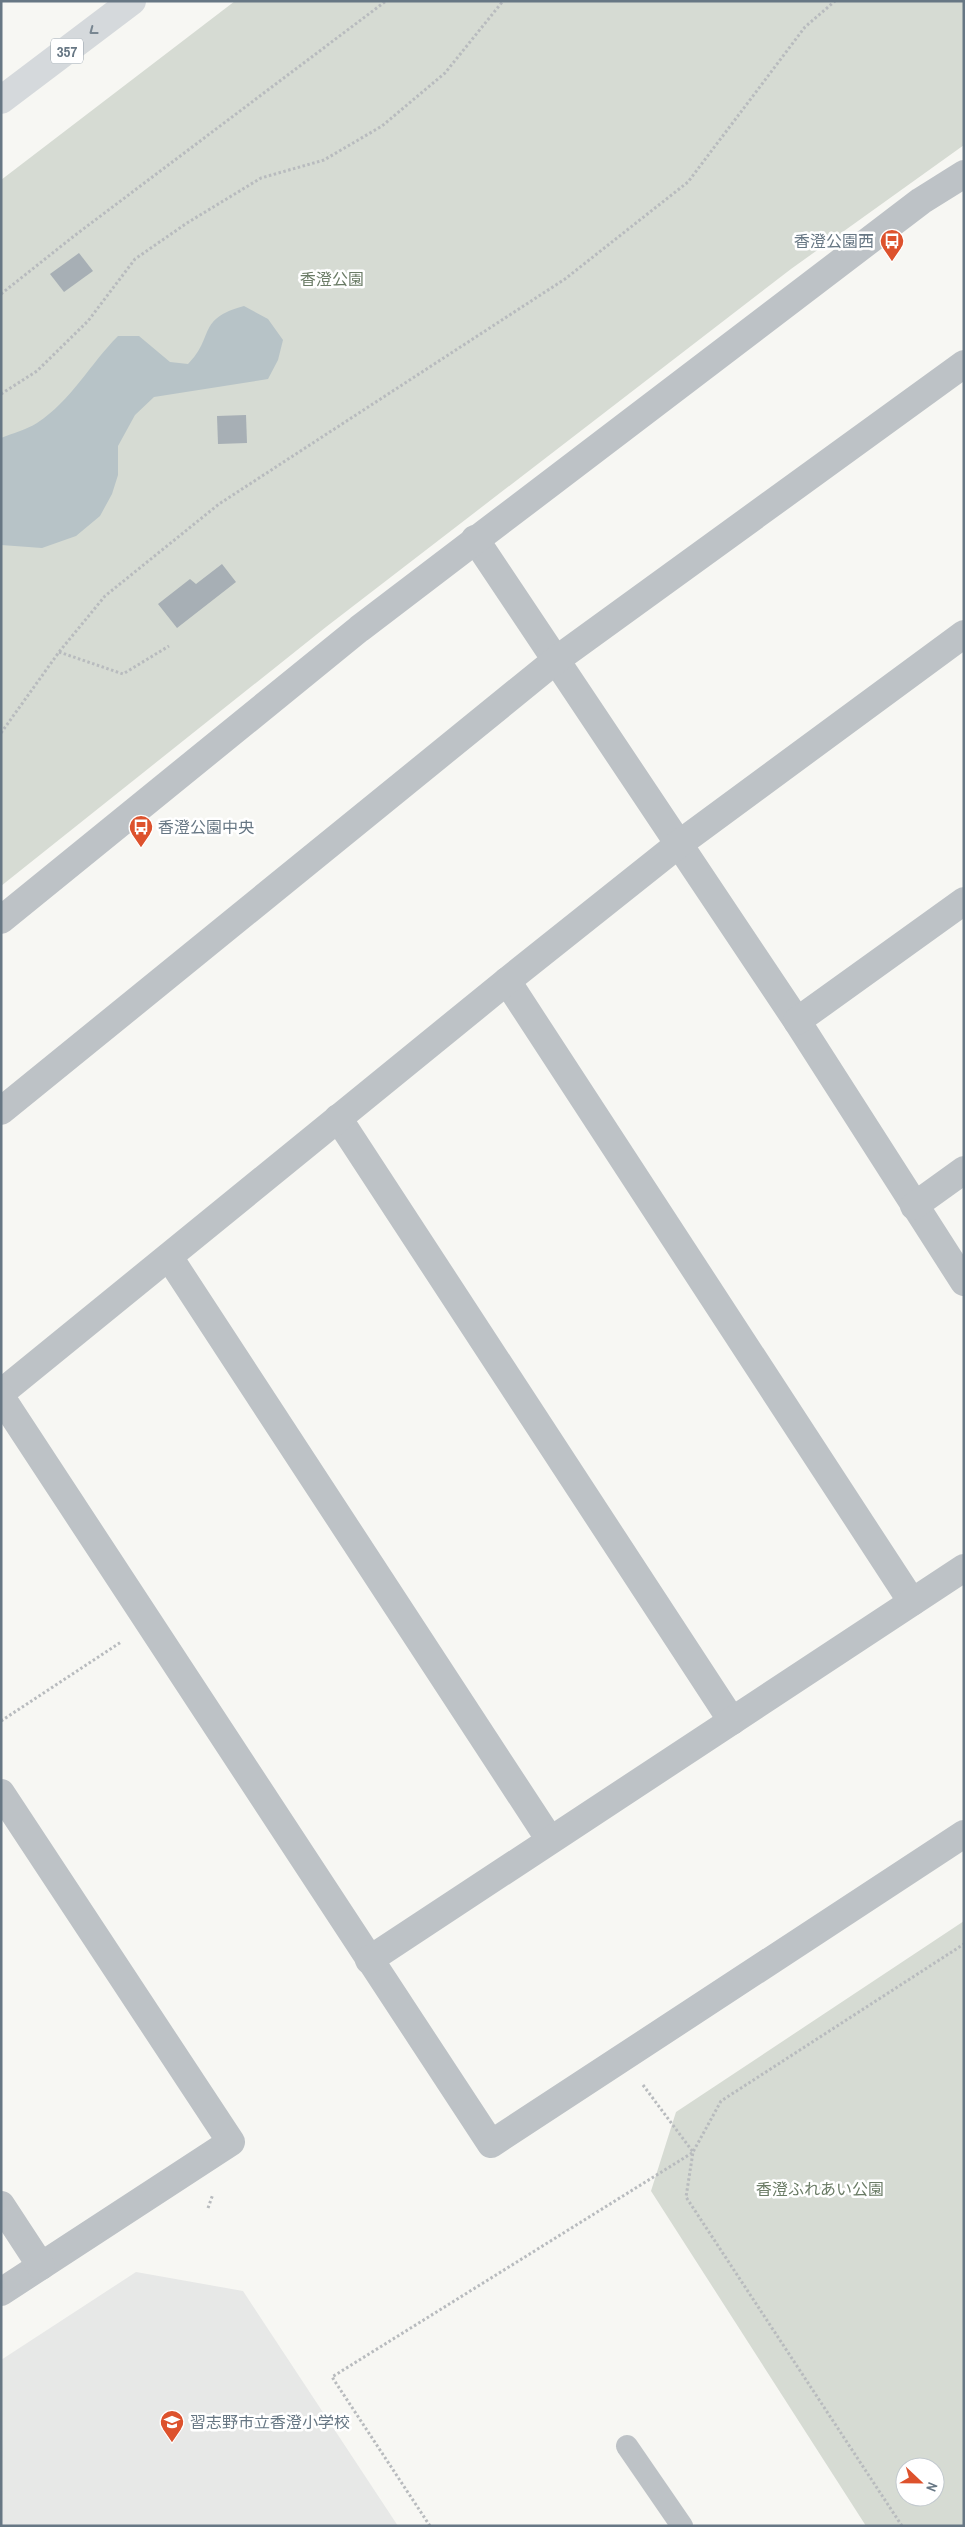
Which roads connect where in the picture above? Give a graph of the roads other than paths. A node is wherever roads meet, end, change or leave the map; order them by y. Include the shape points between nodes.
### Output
1 (132, 1) edge
2 (1, 100) edge
3 (964, 174) edge
4 (964, 364) edge
5 (475, 539) junction
6 (964, 634) edge
7 (556, 660) junction
8 (680, 844) junction
9 (964, 901) edge
10 (1, 920) edge
11 (507, 981) junction
12 (796, 1021) junction
13 (1, 1111) edge
14 (338, 1118) junction
15 (964, 1170) edge
16 (914, 1206) junction
17 (169, 1257) junction
18 (964, 1282) edge
19 (1, 1393) edge
20 (1, 1398) edge
21 (964, 1568) edge
22 (912, 1602) junction
23 (732, 1721) junction
24 (1, 1793) edge
25 (964, 1834) edge
26 (550, 1840) junction
27 (369, 1960) junction
28 (1, 2205) edge
29 (41, 2266) junction
30 (1, 2292) edge
31 (627, 2446) dead end
32 (682, 2526) edge

1 -> 2 highway, 357
3 - 5 street via 921,201
4 - 7 street
5 - 7 street
5 - 10 street
6 - 8 street
7 - 8 street
7 - 13 street
8 - 11 street
8 - 12 street
9 - 12 street
11 - 14 street
11 - 22 street
12 - 16 street
14 - 17 street
14 - 23 street
15 - 16 street
16 - 18 street
17 - 19 street
17 - 26 street
20 - 27 street
21 - 22 street
22 - 23 street
23 - 26 street
24 - 29 street via 231,2142
25 - 27 street via 491,2144
26 - 27 street
28 - 29 street
29 - 30 street
31 - 32 lane

